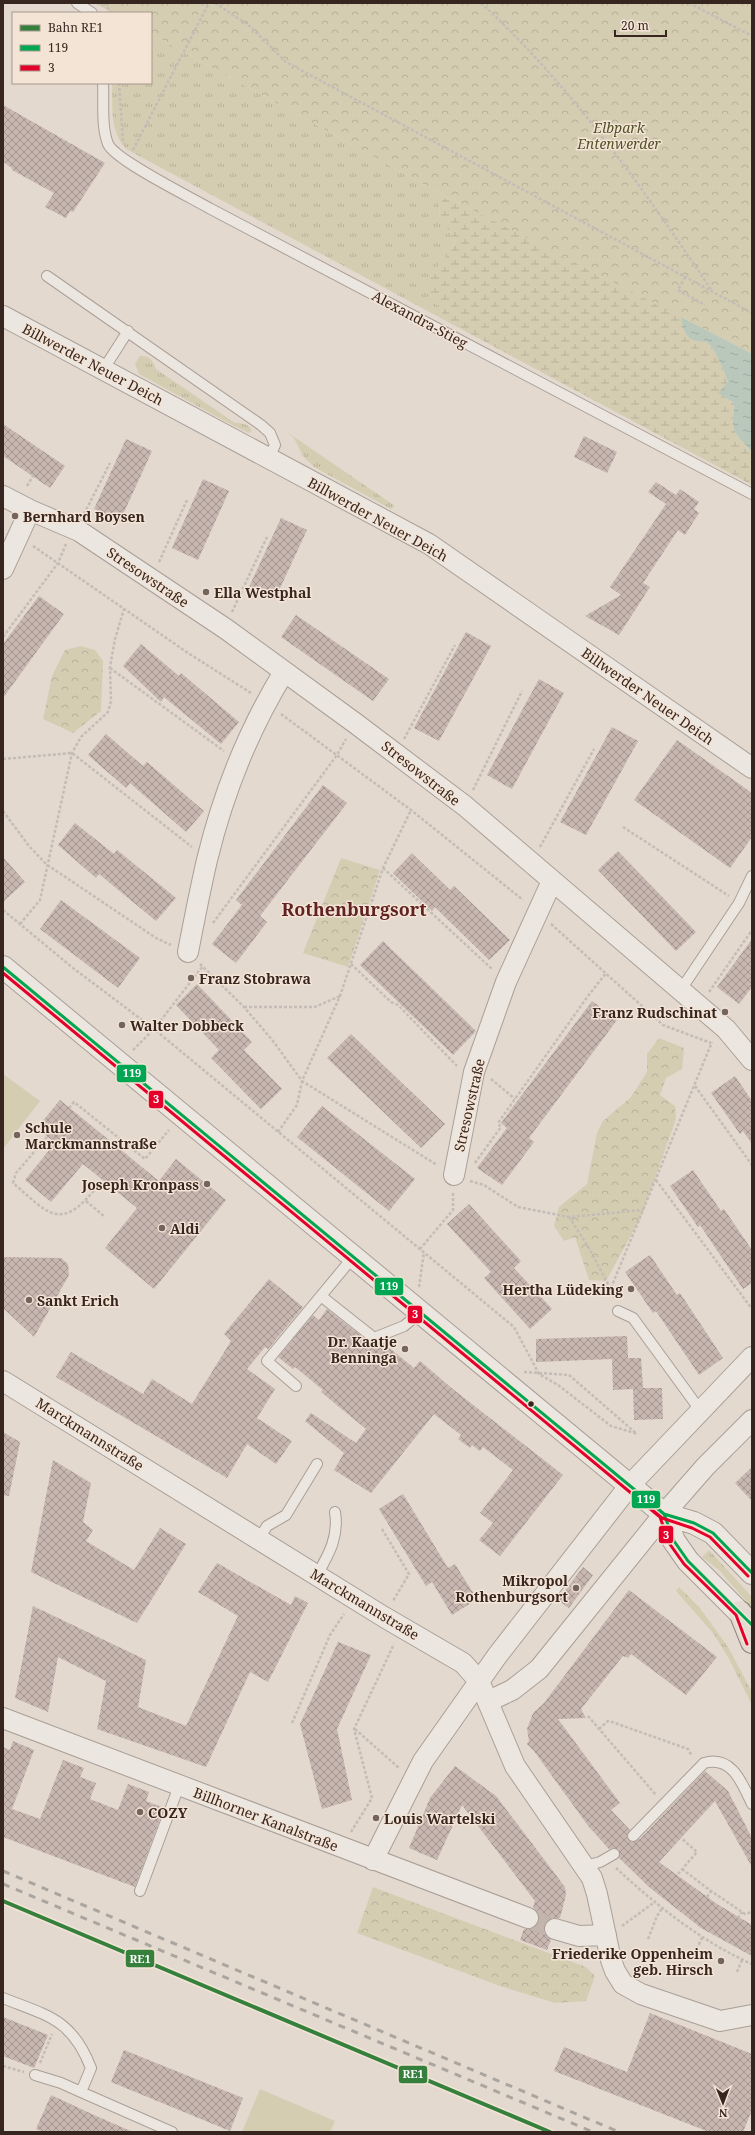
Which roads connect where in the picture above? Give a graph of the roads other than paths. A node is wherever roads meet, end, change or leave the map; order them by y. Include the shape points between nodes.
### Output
1 (77, 3) edge
2 (90, 12) edge
3 (103, 84) edge
4 (47, 276) dead end
5 (3, 316) edge
6 (128, 331) junction
7 (103, 370) junction
8 (269, 458) junction
9 (752, 494) edge
10 (3, 496) edge
11 (30, 510) junction
12 (3, 570) edge
13 (284, 672) junction
14 (752, 768) edge
15 (752, 876) edge
16 (552, 881) junction
17 (196, 956) road end
18 (3, 967) edge
19 (680, 991) junction
20 (752, 1060) edge
21 (454, 1175) road end
22 (354, 1256) junction
23 (321, 1296) junction
24 (418, 1310) junction
25 (618, 1311) dead end
26 (752, 1357) edge
27 (3, 1380) edge
28 (296, 1386) dead end
29 (700, 1410) junction
30 (752, 1420) edge
31 (317, 1464) dead end
32 (630, 1485) junction
33 (335, 1512) dead end
34 (664, 1514) junction
35 (259, 1539) junction
36 (752, 1573) edge
37 (317, 1575) junction
38 (746, 1619) edge
39 (752, 1642) edge
40 (479, 1681) junction
41 (489, 1701) junction
42 (3, 1718) edge
43 (179, 1786) junction
44 (752, 1804) edge
45 (633, 1836) dead end
46 (611, 1857) road end
47 (373, 1860) junction
48 (585, 1866) junction
49 (140, 1891) dead end
50 (528, 1918) tunnel mouth
51 (555, 1929) tunnel mouth
52 (606, 1935) junction
53 (3, 1998) edge
54 (752, 2015) edge
55 (35, 2075) road end
56 (81, 2092) junction
57 (172, 2132) edge

1 - 2 lane
3 - 9 lane, Alexandra-Stieg via 104,128 109,146 127,161 209,208
4 - 6 lane
5 - 7 street, Billwerder Neuer Deich
6 - 7 lane
6 - 8 lane via 270,433 275,445
7 - 8 street, Billwerder Neuer Deich
8 - 14 street, Billwerder Neuer Deich via 429,544
10 - 11 street, Stresowstraße
11 - 12 street
11 - 13 street, Stresowstraße via 74,528
13 - 16 street, Stresowstraße via 355,722 465,806
13 - 17 street via 265,703 239,761 207,859
15 - 19 lane via 739,903
16 - 19 street, Stresowstraße
16 - 21 street, Stresowstraße via 506,982 474,1072
18 - 22 street
19 - 20 street, Stresowstraße via 726,1029
22 - 23 lane
22 - 24 street
23 - 24 lane via 374,1338 404,1326
23 - 28 lane via 267,1361
24 - 32 street
25 - 29 lane via 633,1318
26 - 29 street
27 - 35 street, Marckmannstraße
29 - 32 street
30 - 34 street via 705,1467
31 - 35 lane via 286,1515 268,1526
32 - 34 street
32 - 40 street
33 - 37 lane via 335,1542
34 - 36 street via 694,1523 713,1533
34 - 38 street via 674,1541 688,1561
34 - 41 street via 539,1669 512,1690
35 - 37 street, Marckmannstraße
37 - 40 street, Marckmannstraße via 463,1663
38 - 39 main road
40 - 41 street, Marckmannstraße
40 - 47 street via 423,1761
41 - 48 street, Marckmannstraße via 499,1733 515,1766
42 - 43 street, Billhorner Kanalstraße
43 - 47 street, Billhorner Kanalstraße
43 - 49 lane
44 - 45 lane via 735,1771 724,1763 704,1763
46 - 48 lane
47 - 50 street, Billhorner Kanalstraße
48 - 52 street, Marckmannstraße via 597,1894
51 - 52 street via 579,1936
52 - 54 street via 615,1970 623,1984 631,1989 720,2021
53 - 56 lane via 58,2021 83,2048 91,2068
55 - 56 lane
56 - 57 lane

